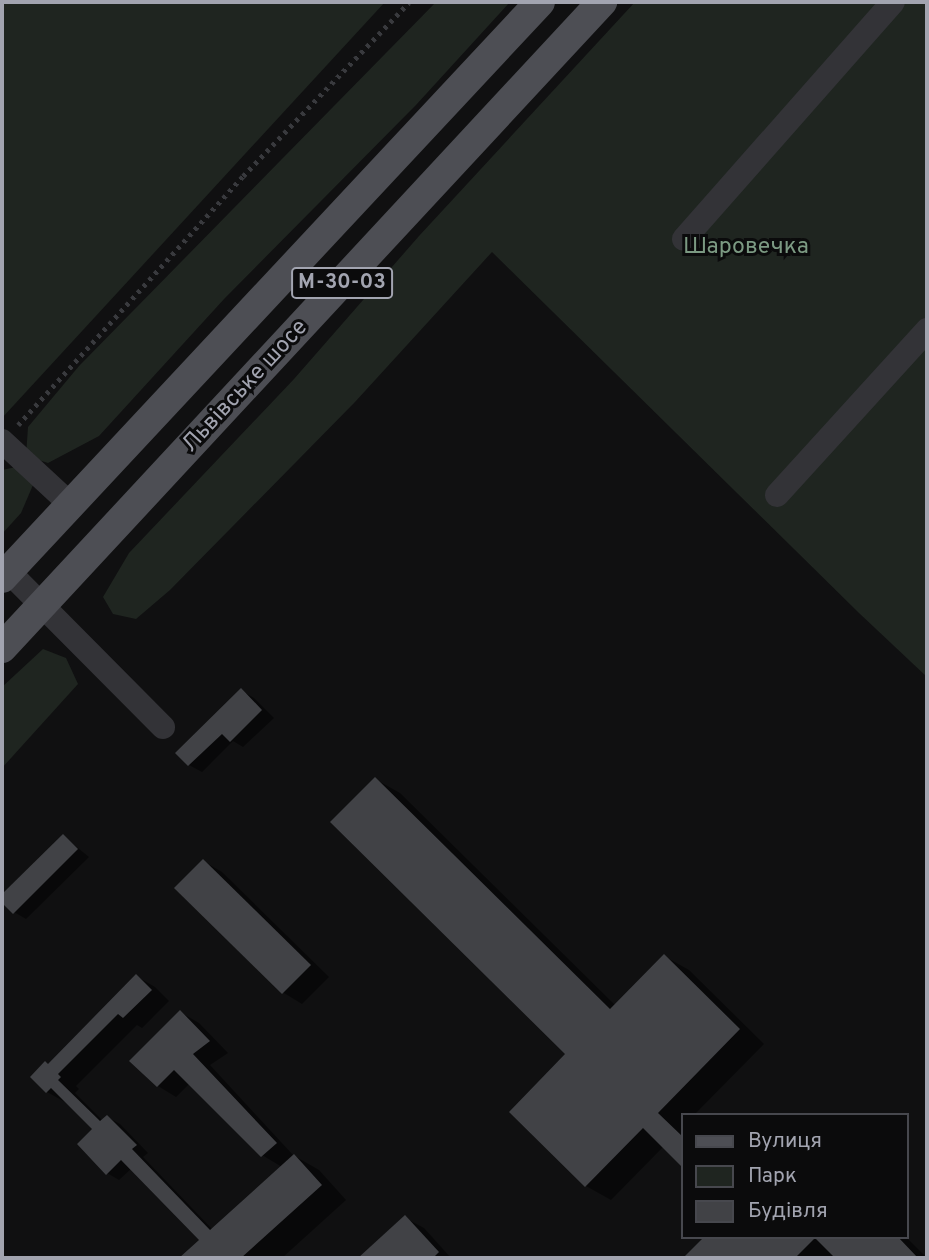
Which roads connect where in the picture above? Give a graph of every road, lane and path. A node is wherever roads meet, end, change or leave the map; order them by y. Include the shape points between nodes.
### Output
1 (410, 2) edge
2 (540, 2) edge
3 (602, 2) edge
4 (893, 2) edge
5 (684, 239) dead end
6 (927, 330) edge
7 (2, 442) edge
8 (778, 495) dead end
9 (71, 505) junction
10 (5, 575) edge
11 (42, 606) junction
12 (2, 648) edge
13 (163, 727) dead end

1 - 7 path via 243,176
2 - 9 main road, Львівське шосе / М-30-03
3 - 11 main road, Львівське шосе / М-30-03
4 - 5 street
6 - 8 street
7 - 9 street
9 - 10 main road, Львівське шосе / М-30-03
10 - 11 street
11 - 12 main road, Львівське шосе / М-30-03
11 - 13 street

